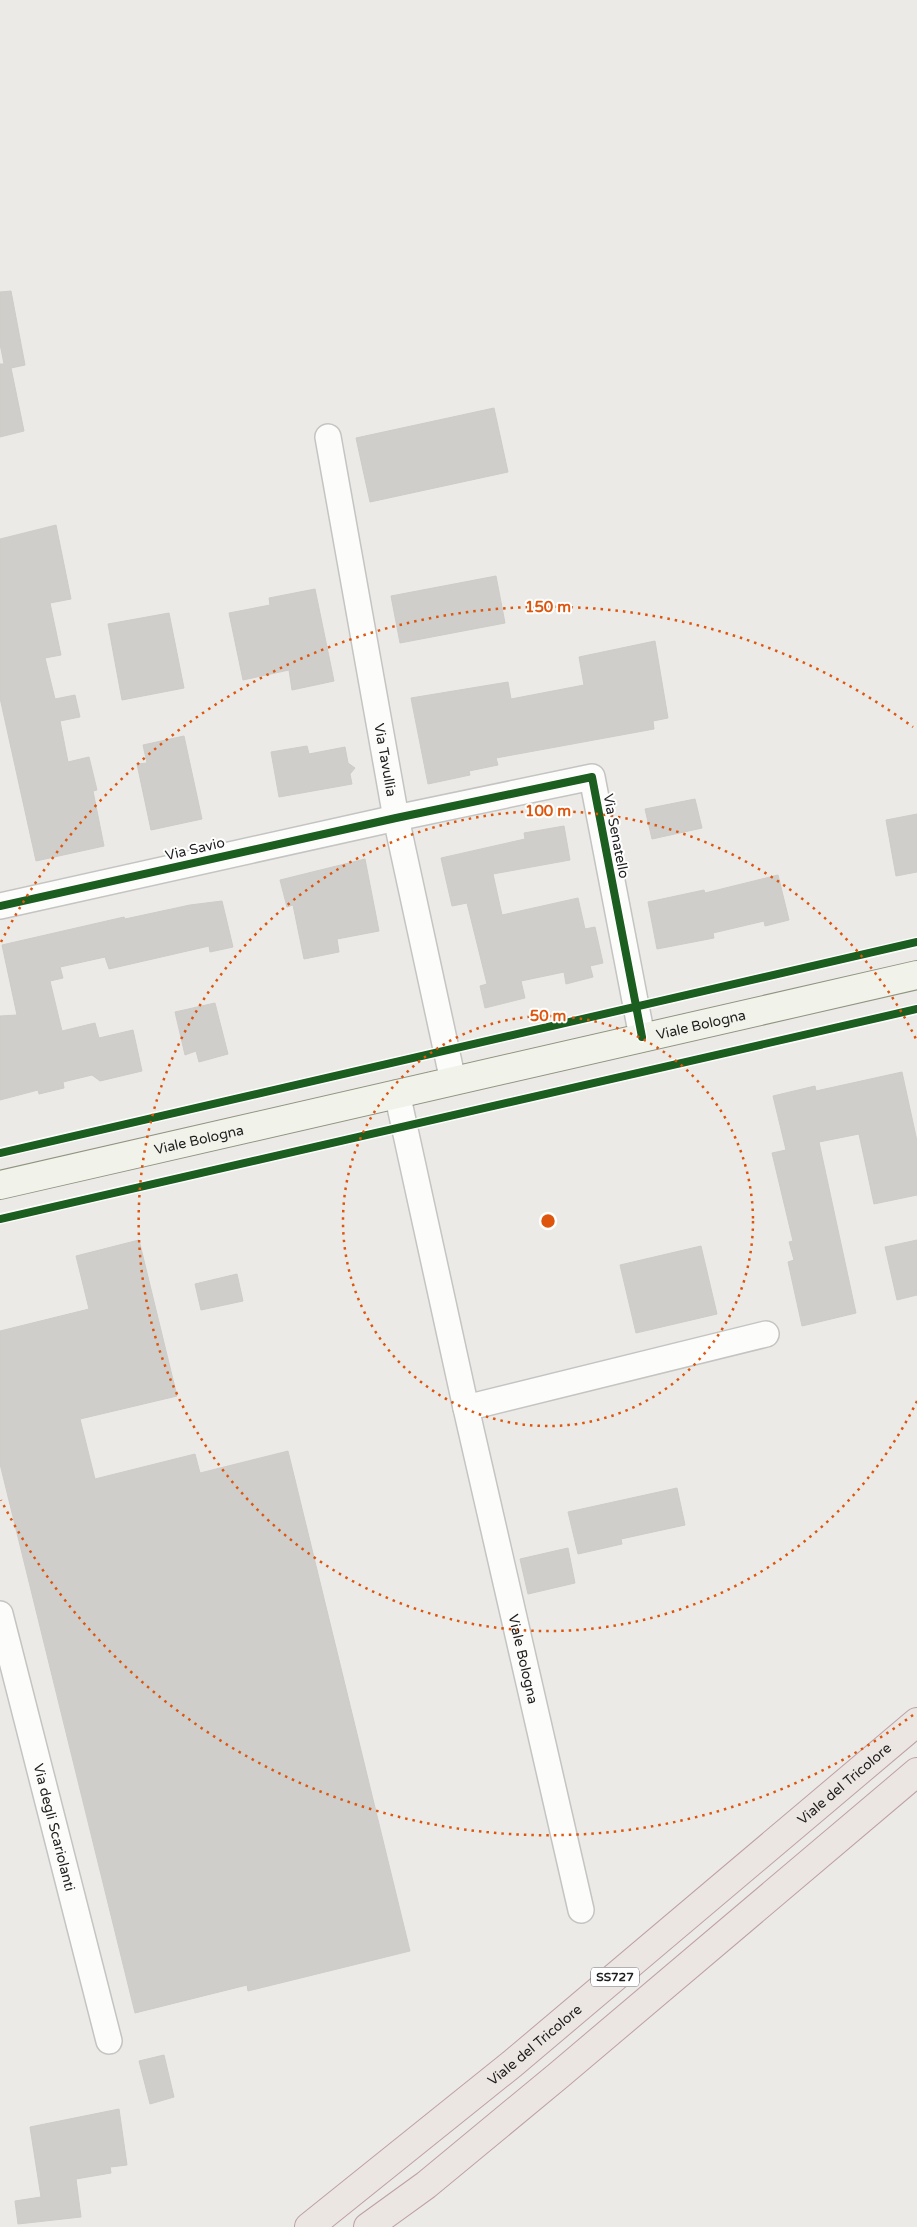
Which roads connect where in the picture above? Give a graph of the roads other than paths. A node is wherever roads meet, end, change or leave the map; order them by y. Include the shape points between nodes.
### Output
1 (328, 437) dead end
2 (396, 818) junction
3 (1, 899) edge
4 (917, 975) edge
5 (642, 1037) junction
6 (452, 1081) junction
7 (397, 1094) junction
8 (0, 1185) edge
9 (766, 1334) dead end
10 (466, 1408) junction
11 (0, 1614) edge
12 (917, 1722) edge
13 (917, 1772) edge
14 (581, 1910) dead end
15 (109, 2041) dead end
16 (309, 2227) edge
17 (368, 2227) edge

1 - 2 street, Via Tavullia
2 - 3 street, Via Savio
2 - 5 street, Via Senatello via 592,777
2 - 6 street, Via Tavullia
4 - 5 main road, Viale Bologna
5 - 6 main road, Viale Bologna
6 - 7 main road, Viale Bologna
7 - 8 main road, Viale Bologna
7 - 10 street, Viale Bologna
9 - 10 street
10 - 14 street, Viale Bologna
11 - 15 street, Via degli Scariolanti
12 - 16 highway, Viale del Tricolore / SS727 via 512,2064
13 - 17 highway, SS727 via 544,2088 426,2185

